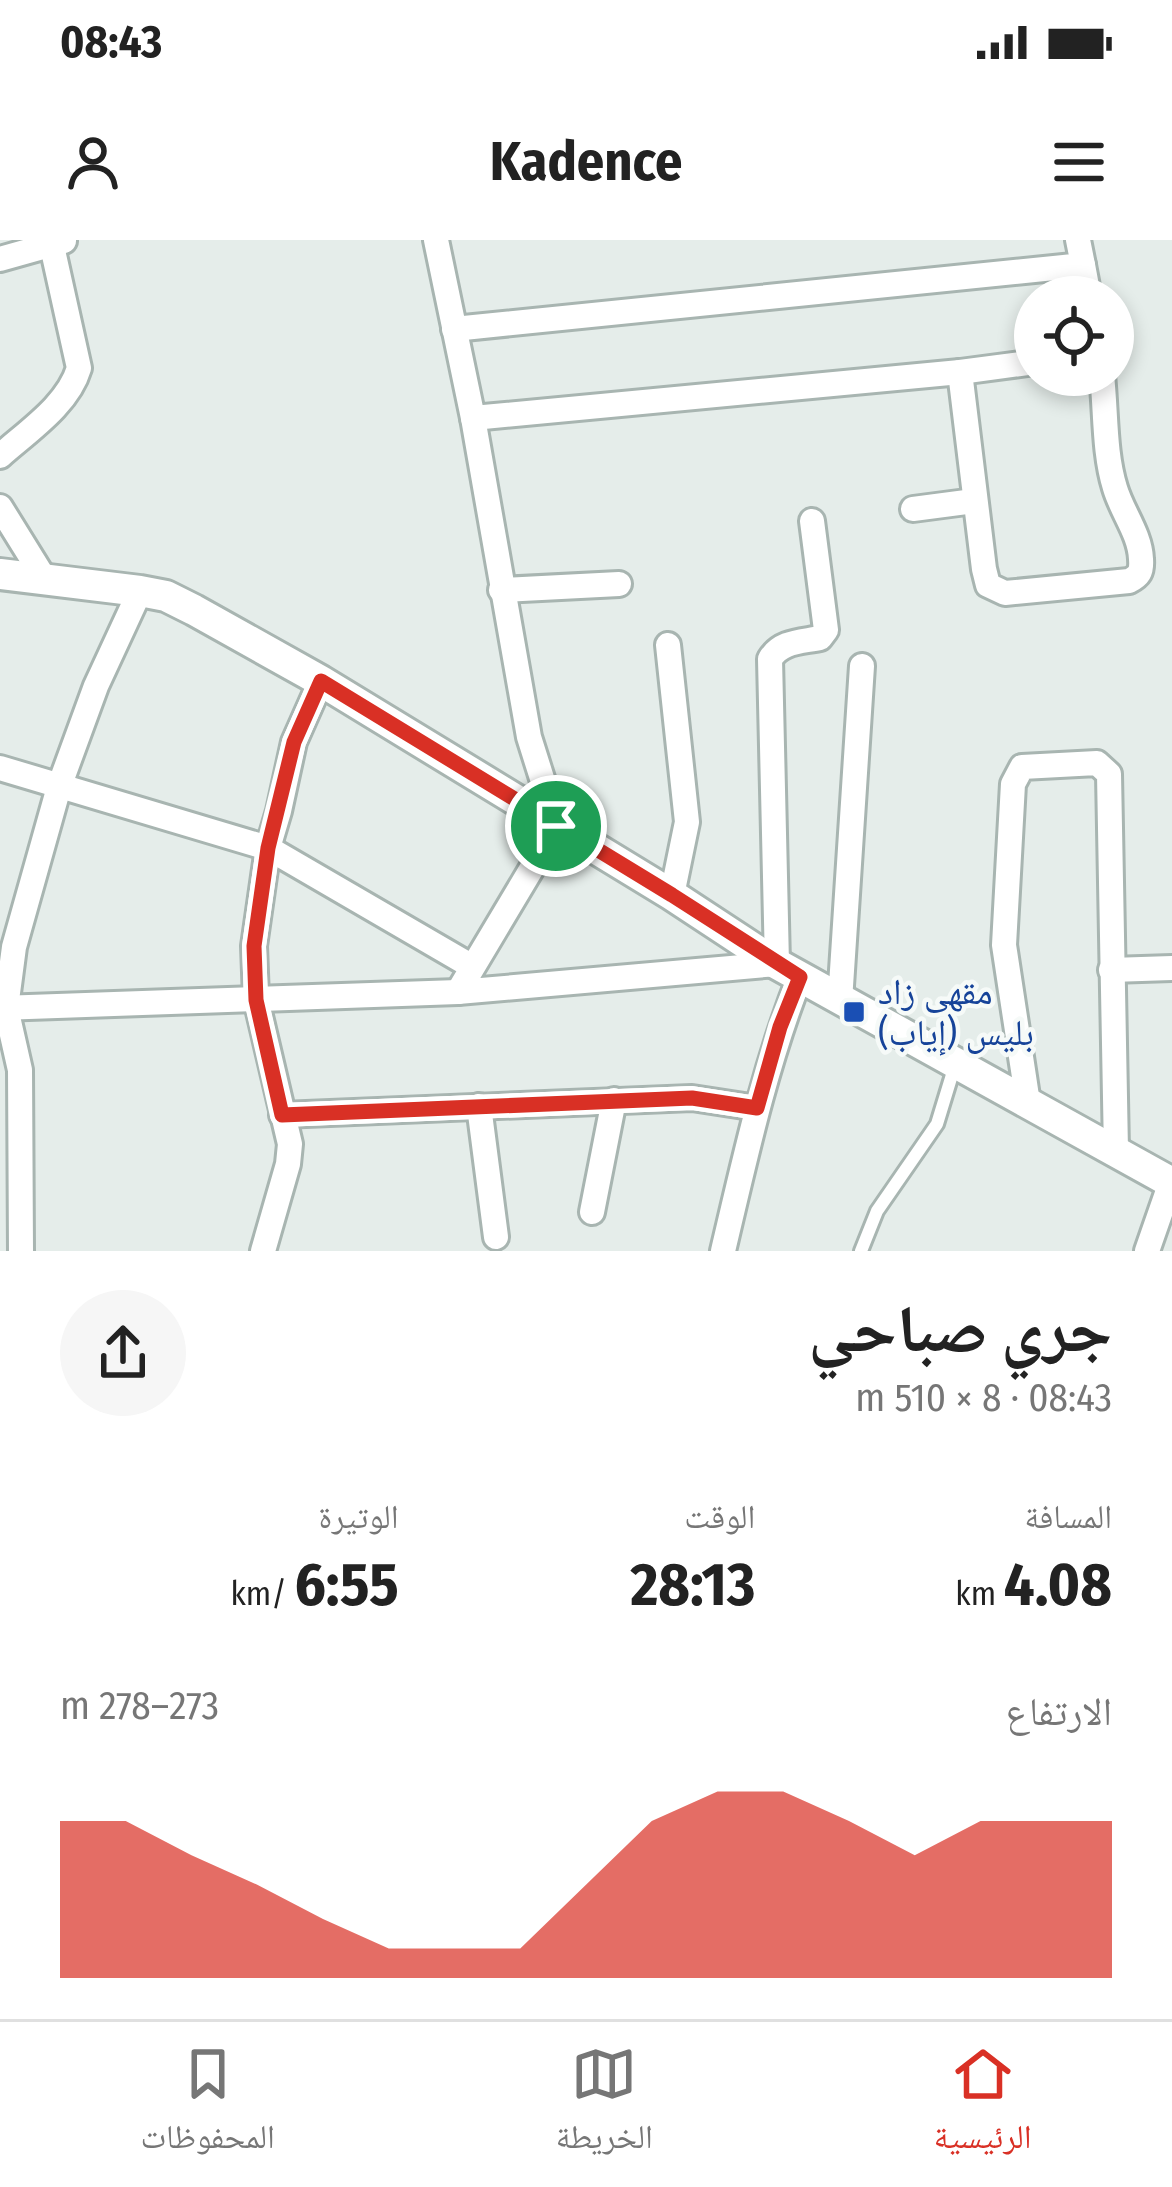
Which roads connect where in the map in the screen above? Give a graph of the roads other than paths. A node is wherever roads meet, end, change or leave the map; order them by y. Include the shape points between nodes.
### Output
1 (436, 240) edge
2 (59, 243) edge
3 (1081, 253) edge
4 (0, 259) edge
5 (454, 329) junction
6 (1014, 365) edge
7 (960, 372) junction
8 (1104, 396) edge
9 (473, 418) junction
10 (0, 456) edge
11 (974, 501) junction
12 (0, 508) edge
13 (913, 509) dead end
14 (812, 521) dead end
15 (0, 574) edge
16 (44, 578) junction
17 (619, 584) dead end
18 (501, 590) junction
19 (140, 591) junction
20 (668, 645) dead end
21 (862, 666) dead end
22 (321, 681) junction
23 (0, 768) edge
24 (59, 787) junction
25 (556, 826) junction
26 (268, 848) junction
27 (672, 895) junction
28 (7, 946) edge
29 (471, 966) junction
30 (1172, 968) edge
31 (788, 970) junction
32 (1111, 970) junction
33 (458, 992) junction
34 (256, 1000) junction
35 (840, 1001) junction
36 (3, 1008) edge
37 (956, 1064) junction
38 (614, 1100) junction
39 (1028, 1103) junction
40 (479, 1106) junction
41 (757, 1108) junction
42 (282, 1115) junction
43 (1116, 1150) junction
44 (1171, 1183) edge
45 (592, 1212) dead end
46 (496, 1237) dead end
47 (21, 1251) edge
48 (263, 1251) edge
49 (723, 1251) edge
50 (861, 1251) edge
51 (1147, 1251) edge

1 - 5 street
2 - 4 street
2 - 10 street via 79,368 57,404
3 - 5 street
5 - 9 street
6 - 7 street
7 - 9 street
7 - 11 street
8 - 11 street via 1112,477 1139,544 1136,578 993,589
9 - 18 street
11 - 13 street
12 - 16 street
14 - 31 street via 826,630 770,659
15 - 16 street
16 - 19 street
17 - 18 street
18 - 25 street
19 - 22 street via 166,596
19 - 24 street
20 - 27 street via 687,822
21 - 35 street
22 - 25 street
22 - 26 street via 294,742
23 - 24 street
24 - 26 street
24 - 28 street
25 - 27 street
25 - 29 street
26 - 29 street
26 - 34 street via 254,946
27 - 31 street
28 - 36 street
29 - 33 street
30 - 32 street
31 - 33 street
31 - 35 street
31 - 41 street
32 - 39 street via 1109,774 1096,763 1022,766 1013,784 1004,945
32 - 43 street
33 - 34 street
34 - 36 street
34 - 42 street
35 - 37 street
36 - 47 street via 20,1070
37 - 39 street
37 - 50 lane via 937,1124 877,1210
38 - 40 street
38 - 41 street via 692,1098
38 - 45 street
39 - 43 street
40 - 42 street
40 - 46 street
41 - 49 street
42 - 48 street via 288,1164
43 - 44 street
44 - 51 street

